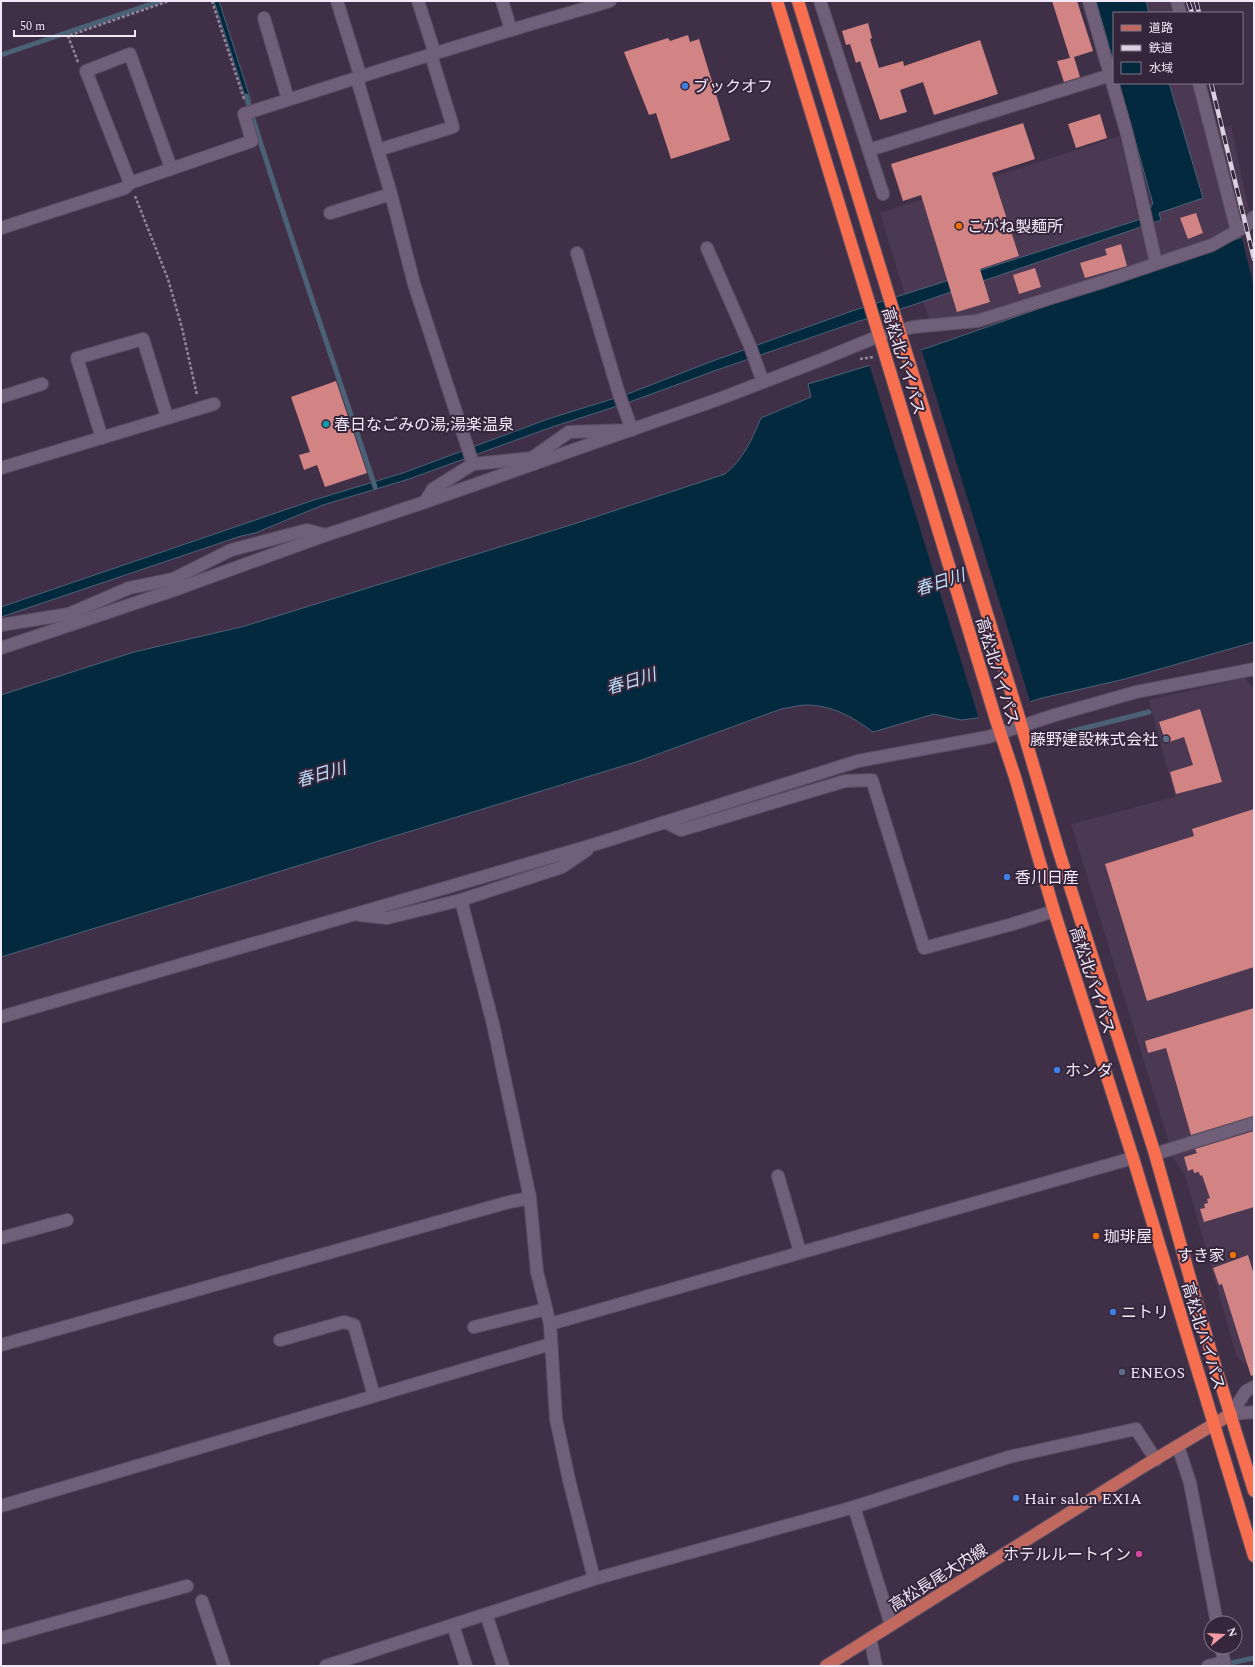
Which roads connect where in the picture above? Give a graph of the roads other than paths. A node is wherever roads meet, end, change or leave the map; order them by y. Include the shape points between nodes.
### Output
1 (337, 1) edge
2 (418, 1) edge
3 (502, 1) edge
4 (610, 1) edge
5 (777, 1) edge
6 (798, 1) edge
7 (820, 1) edge
8 (1089, 1) edge
9 (1177, 1) edge
10 (598, 3) edge
11 (1180, 12) edge
12 (264, 18) dead end
13 (511, 30) junction
14 (433, 55) junction
15 (1111, 75) junction
16 (359, 78) junction
17 (1113, 82) edge
18 (1113, 84) edge
19 (1199, 84) edge
20 (288, 99) junction
21 (378, 150) junction
22 (869, 150) junction
23 (171, 168) junction
24 (130, 183) junction
25 (391, 194) junction
26 (883, 194) dead end
27 (330, 213) dead end
28 (1254, 217) edge
29 (1, 228) edge
30 (1237, 231) junction
31 (707, 248) dead end
32 (577, 253) dead end
33 (1156, 263) junction
34 (901, 334) junction
35 (881, 340) junction
36 (763, 382) junction
37 (42, 384) dead end
38 (1, 397) edge
39 (214, 404) dead end
40 (167, 417) junction
41 (632, 430) junction
42 (102, 438) junction
43 (533, 461) junction
44 (474, 464) junction
45 (1, 468) edge
46 (425, 502) junction
47 (326, 535) junction
48 (175, 584) junction
49 (71, 619) junction
50 (1, 625) edge
51 (1, 648) edge
52 (1254, 669) edge
53 (1022, 726) junction
54 (1000, 732) junction
55 (665, 822) junction
56 (596, 844) junction
57 (1059, 852) junction
58 (1038, 858) junction
59 (461, 900) junction
60 (1054, 911) junction
61 (352, 915) junction
62 (1, 1017) edge
63 (1254, 1124) edge
64 (1155, 1154) junction
65 (1133, 1158) junction
66 (778, 1176) dead end
67 (530, 1198) junction
68 (67, 1220) dead end
69 (1, 1238) edge
70 (800, 1252) junction
71 (546, 1308) junction
72 (550, 1324) junction
73 (474, 1327) dead end
74 (280, 1340) dead end
75 (551, 1344) junction
76 (1, 1345) edge
77 (1254, 1387) edge
78 (374, 1396) junction
79 (1254, 1412) edge
80 (1231, 1414) junction
81 (1214, 1424) junction
82 (1178, 1446) junction
83 (1156, 1460) junction
84 (1254, 1491) edge
85 (1, 1506) edge
86 (854, 1507) junction
87 (1254, 1556) edge
88 (594, 1579) junction
89 (187, 1586) dead end
90 (202, 1601) dead end
91 (486, 1614) junction
92 (1215, 1615) edge
93 (453, 1625) junction
94 (891, 1625) junction
95 (1, 1638) edge
96 (870, 1638) junction
97 (1224, 1664) edge
98 (224, 1666) edge
99 (326, 1666) edge
100 (466, 1666) edge
101 (503, 1666) edge
102 (826, 1666) edge
103 (876, 1666) edge
104 (1208, 1666) edge

1 - 16 street
2 - 14 street
3 - 13 street
4 - 10 street
5 - 35 highway, 高松北バイパス
6 - 34 highway, 高松北バイパス
7 - 22 street
8 - 15 street
9 - 11 street
10 - 13 street
12 - 20 street
13 - 14 street
14 - 16 street
14 - 21 street via 453,127
15 - 17 street
15 - 22 street
16 - 20 street
16 - 21 street
18 - 33 street
19 - 30 street
20 - 23 street via 244,114 252,141
21 - 25 street
22 - 26 street
23 - 24 street
23 - 24 street via 130,54 86,71
24 - 29 street via 125,188
25 - 27 street
25 - 44 street via 414,284
28 - 30 street
30 - 33 street via 1212,245
31 - 36 street
32 - 41 street
33 - 34 street via 977,321
34 - 35 street
34 - 53 highway, 高松北バイパス, bridge
35 - 36 street
35 - 54 highway, 高松北バイパス, bridge
36 - 41 street
37 - 38 street
39 - 40 street
40 - 42 street
40 - 42 street via 143,339 77,358
41 - 43 street
41 - 43 street via 569,432
42 - 45 street
43 - 44 street
43 - 46 street
44 - 46 street via 433,489
46 - 47 street
47 - 48 street
47 - 48 street via 307,530 231,550
48 - 49 street
49 - 50 street
49 - 51 street
52 - 53 street via 1136,692
53 - 54 street
53 - 57 highway, 高松北バイパス
54 - 55 street via 988,737 858,761
54 - 58 highway, 高松北バイパス
55 - 56 street
55 - 60 street via 681,830 844,781 872,780 924,948
56 - 59 street via 562,867
56 - 61 street
57 - 58 highway
57 - 64 highway, 高松北バイパス
58 - 60 highway, 高松北バイパス
59 - 61 street via 387,918
59 - 67 street via 493,1024
60 - 65 highway, 高松北バイパス
61 - 62 street
63 - 64 street
64 - 80 highway, 高松北バイパス
65 - 70 street
65 - 81 highway, 高松北バイパス
66 - 70 street
67 - 71 street via 537,1272
67 - 76 street
68 - 69 street
70 - 72 street
71 - 72 street
71 - 73 street
72 - 75 street
74 - 78 street via 344,1322 354,1325
75 - 78 street
75 - 88 street via 556,1419
77 - 80 street via 1246,1391
78 - 85 street
79 - 80 street
80 - 81 main road, 高松長尾大内線
80 - 84 highway, 高松北バイパス
81 - 82 main road, 高松長尾大内線
81 - 87 highway, 高松北バイパス
82 - 83 main road, 高松長尾大内線
82 - 92 street via 1190,1483
83 - 86 street via 1136,1429 1008,1457
83 - 94 main road, 高松長尾大内線
86 - 88 street
86 - 94 street
88 - 91 street
89 - 95 street
90 - 98 street
91 - 93 street
91 - 101 street
93 - 99 street
93 - 100 street
94 - 96 main road, 高松長尾大内線
96 - 102 main road, 高松長尾大内線
96 - 103 street
97 - 104 street

